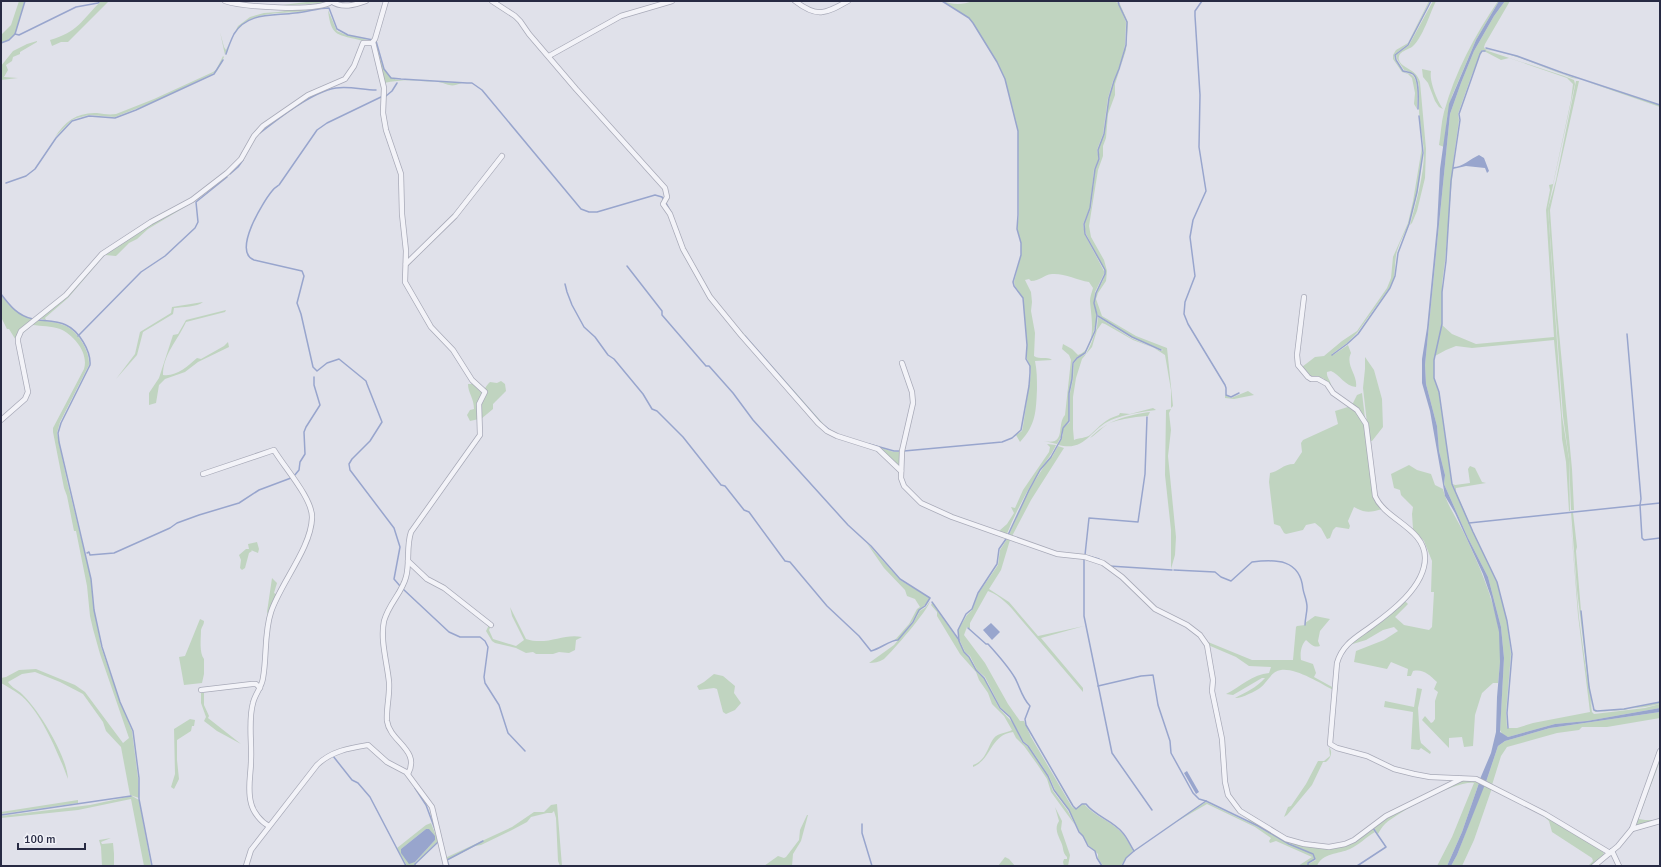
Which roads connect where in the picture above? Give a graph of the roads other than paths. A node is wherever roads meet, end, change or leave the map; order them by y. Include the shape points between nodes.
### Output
1 (225, 1) edge
2 (331, 1) edge
3 (366, 1) edge
4 (386, 1) edge
5 (492, 1) edge
6 (672, 1) edge
7 (795, 1) edge
8 (848, 1) edge
9 (373, 42) junction
10 (549, 56) junction
11 (502, 156) dead end
12 (406, 264) junction
13 (1304, 298) dead end
14 (902, 363) dead end
15 (1, 420) edge
16 (901, 470) junction
17 (203, 474) dead end
18 (408, 561) junction
19 (491, 625) dead end
20 (260, 688) junction
21 (201, 690) dead end
22 (1660, 751) edge
23 (408, 774) junction
24 (1461, 779) junction
25 (1660, 821) edge
26 (269, 826) junction
27 (1632, 829) junction
28 (1611, 852) junction
29 (246, 866) edge
30 (446, 866) edge
31 (1594, 866) edge
32 (1619, 866) edge

1 - 2 street via 244,6 273,8 317,6
2 - 3 street via 348,6
4 - 9 street
5 - 10 street via 515,16
6 - 10 street via 621,16
7 - 8 street via 817,13
9 - 12 street via 384,88 386,130 401,174
9 - 15 street via 363,44 354,66 345,78 308,95 263,126 241,159 227,173 192,200 151,222 102,254 66,295 26,326 18,338 28,392 25,399
10 - 16 street via 665,188 667,197 663,204 670,214 683,249 710,297 736,330 822,427 842,438 878,449
11 - 12 street via 455,216
12 - 18 street via 407,288 429,323 453,350 472,380 485,392 479,404 480,435 411,532
13 - 24 street via 1298,365 1308,377 1323,381 1333,393 1357,410 1366,424 1375,496 1383,509 1415,535 1425,558 1420,579 1408,595 1350,641 1341,654 1337,663 1330,744 1367,756 1394,769 1426,777
14 - 16 street via 913,403 903,446
16 - 24 street via 902,483 926,506 985,530 1057,554 1085,557 1103,563 1156,609 1200,635 1207,646 1213,680 1212,691 1222,739 1228,795 1240,811 1286,839 1329,847 1345,844 1386,816
17 - 20 street via 274,450 311,509 312,522 308,536 272,611
18 - 19 street via 427,579 444,588
18 - 23 street via 405,582 387,612 383,638 389,681 387,720 411,758
20 - 21 street via 252,684
20 - 26 street via 252,709 249,791 254,810
22 - 27 street
23 - 26 street via 387,762 368,745 335,753 317,764
23 - 30 street via 432,807
24 - 28 street via 1474,778 1485,783
25 - 27 street
26 - 29 street via 251,850
27 - 28 street
28 - 31 street
28 - 32 street

